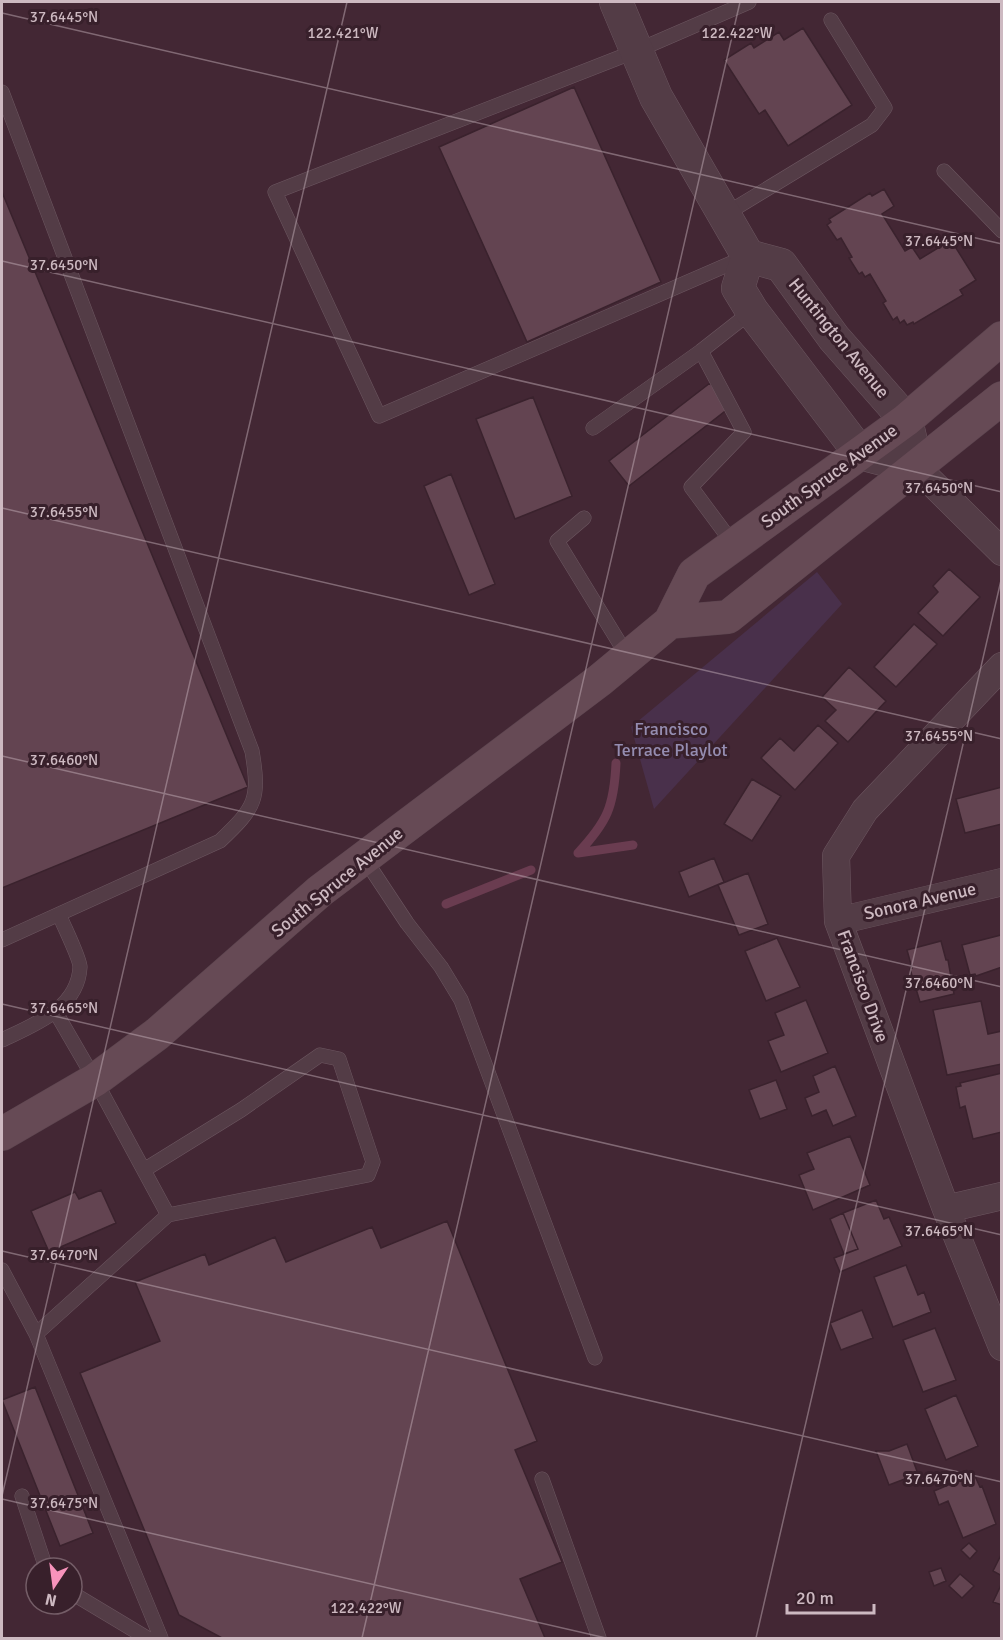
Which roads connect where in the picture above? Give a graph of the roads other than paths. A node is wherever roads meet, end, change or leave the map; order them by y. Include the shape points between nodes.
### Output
1 (616, 2) edge
2 (749, 2) edge
3 (831, 20) dead end
4 (636, 51) junction
5 (2, 92) edge
6 (944, 171) dead end
7 (724, 215) junction
8 (1002, 231) edge
9 (748, 256) junction
10 (752, 311) junction
11 (1002, 338) edge
12 (701, 351) junction
13 (1002, 398) edge
14 (906, 420) junction
15 (593, 428) dead end
16 (860, 453) junction
17 (917, 468) junction
18 (584, 518) dead end
19 (734, 545) junction
20 (1002, 552) edge
21 (669, 622) junction
22 (628, 657) junction
23 (1002, 666) edge
24 (364, 858) junction
25 (1002, 882) edge
26 (59, 914) junction
27 (838, 921) junction
28 (2, 940) edge
29 (55, 1011) junction
30 (2, 1040) edge
31 (95, 1080) junction
32 (2, 1134) edge
33 (144, 1170) junction
34 (1002, 1196) edge
35 (946, 1209) junction
36 (168, 1215) junction
37 (2, 1270) edge
38 (36, 1335) junction
39 (1002, 1347) edge
40 (594, 1358) dead end
41 (542, 1479) dead end
42 (22, 1496) dead end
43 (42, 1556) edge
44 (84, 1600) edge
45 (147, 1638) edge
46 (161, 1638) edge
47 (599, 1638) edge

1 - 4 street
2 - 4 lane
3 - 7 lane via 885,108 872,125
4 - 7 street via 656,97
4 - 9 lane via 275,192 379,416
5 - 26 lane via 252,751 257,782 253,801 241,821 220,841
6 - 8 lane
7 - 9 street
9 - 10 street via 738,288
9 - 14 street, Huntington Avenue via 781,265 834,338
10 - 12 lane
10 - 16 street
11 - 14 main road, South Spruce Avenue
12 - 15 lane
12 - 19 lane via 744,432 691,487
13 - 17 main road
14 - 16 main road, South Spruce Avenue
14 - 17 street, Huntington Avenue
16 - 17 street
16 - 19 main road, South Spruce Avenue
17 - 20 street
17 - 21 main road via 728,617
18 - 22 lane via 557,541
19 - 21 main road, South Spruce Avenue via 694,574
21 - 22 main road, South Spruce Avenue
22 - 24 main road, South Spruce Avenue
23 - 27 street, Francisco Drive via 865,810 836,856
24 - 31 main road, South Spruce Avenue via 320,891 157,1034
24 - 40 lane via 461,1000
25 - 27 street, Sonora Avenue
26 - 28 lane
26 - 29 lane via 80,965 70,994
27 - 35 street, Francisco Drive
29 - 30 lane via 45,1020
29 - 31 lane
31 - 32 main road, South Spruce Avenue
31 - 33 lane
33 - 36 lane
33 - 36 lane via 241,1110 320,1054 339,1059 373,1162 368,1174
34 - 35 street
35 - 39 street, Francisco Drive
36 - 38 lane
37 - 38 lane
38 - 46 lane
41 - 47 lane
42 - 43 lane
44 - 45 lane

